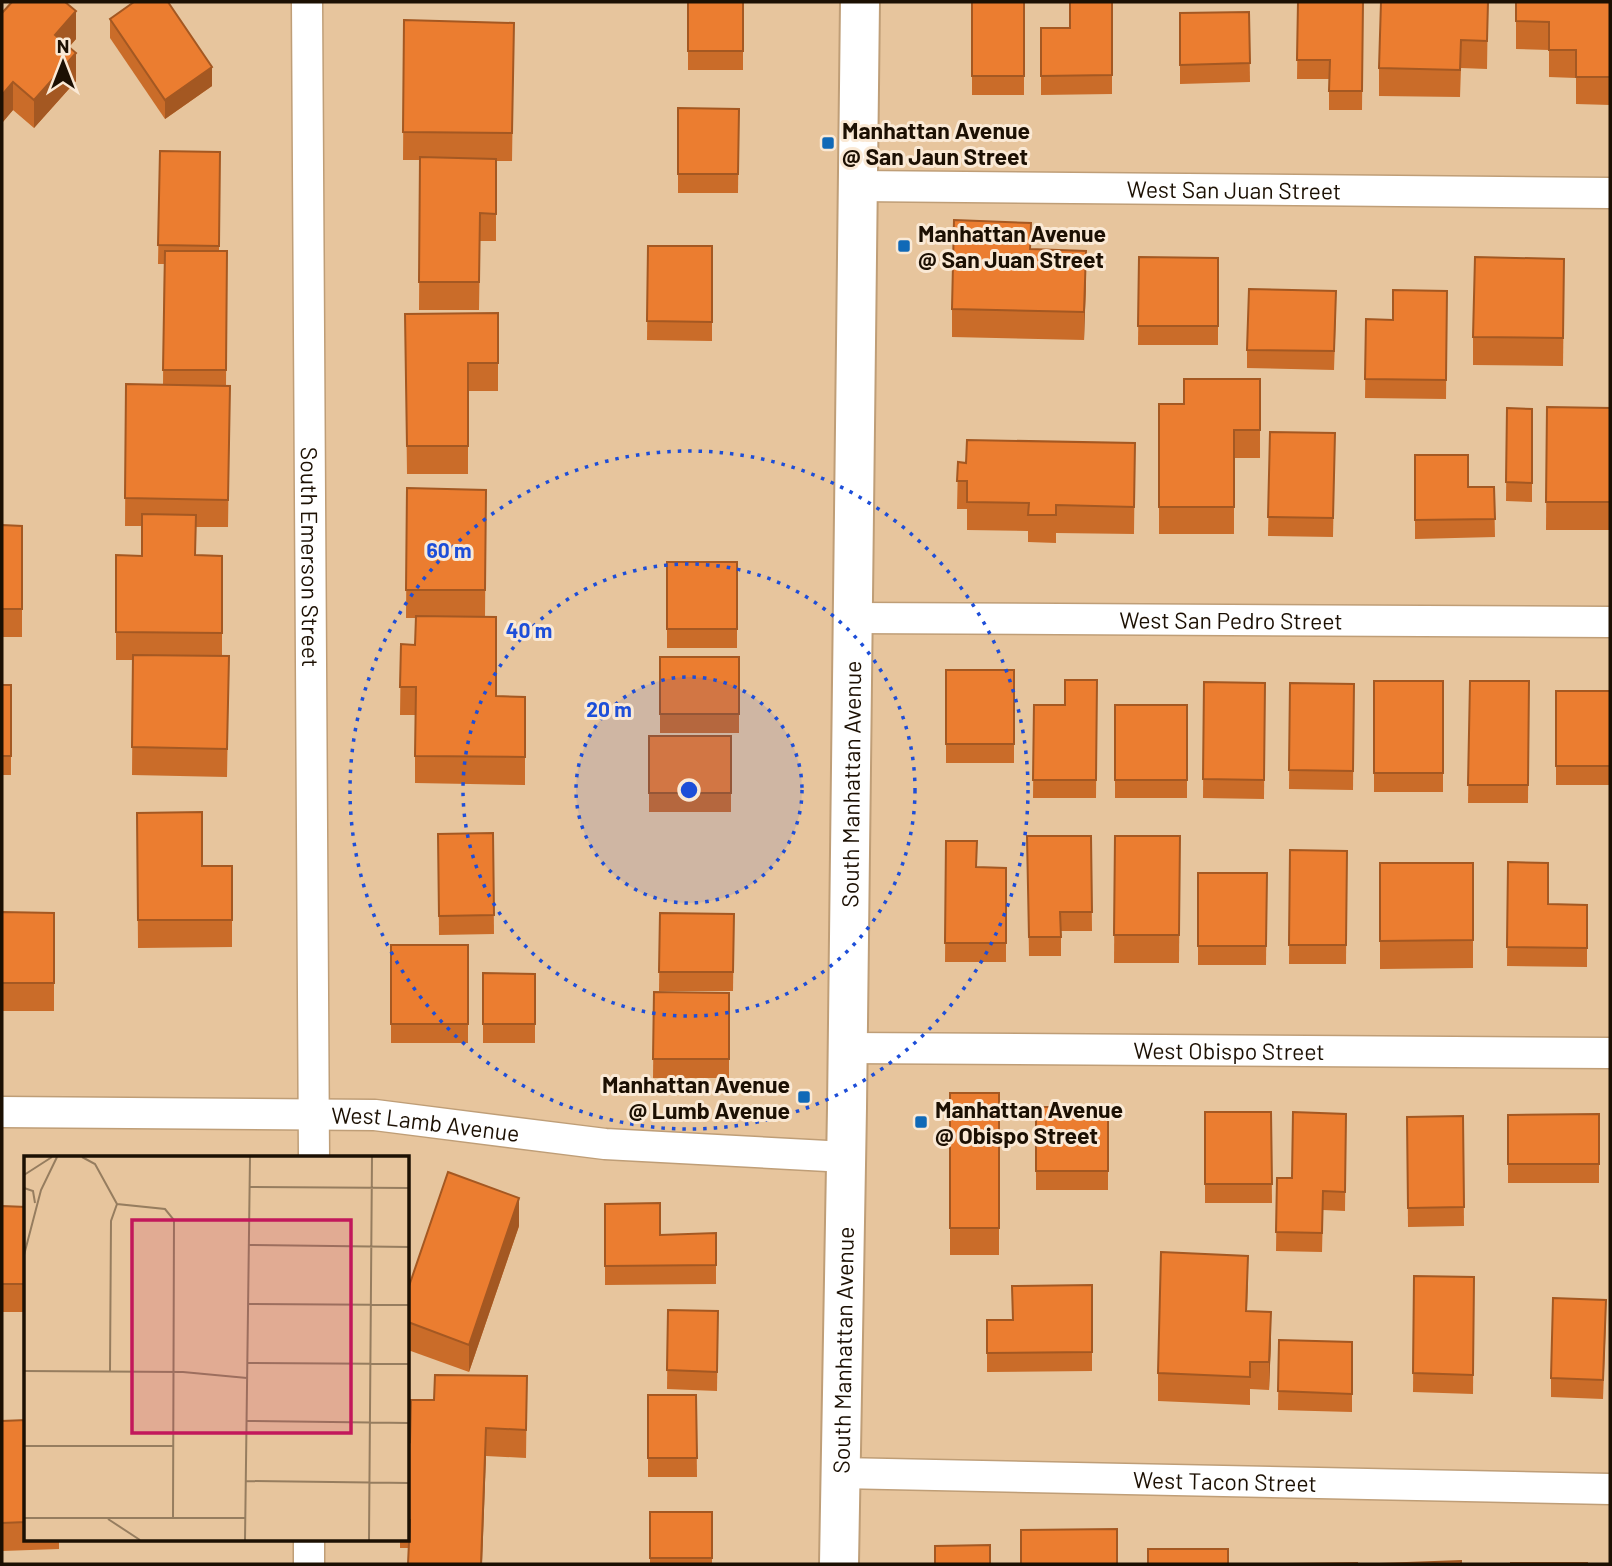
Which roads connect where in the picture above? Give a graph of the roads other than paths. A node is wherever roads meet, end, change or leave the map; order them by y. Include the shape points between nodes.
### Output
1 (307, 2) edge
2 (860, 2) edge
3 (858, 186) junction
4 (1610, 193) edge
5 (853, 618) junction
6 (1610, 622) edge
7 (847, 1048) junction
8 (1610, 1053) edge
9 (2, 1112) edge
10 (315, 1113) junction
11 (314, 1156) edge
12 (846, 1157) junction
13 (840, 1473) junction
14 (1610, 1489) edge
15 (309, 1542) edge
16 (309, 1564) edge
17 (839, 1564) edge

1 - 10 street, South Emerson Street
2 - 3 main road, South Manhattan Avenue
3 - 4 street, West San Juan Street
3 - 5 main road, South Manhattan Avenue
5 - 6 street, West San Pedro Street
5 - 7 main road, South Manhattan Avenue
7 - 8 street, West Obispo Street
7 - 12 main road, South Manhattan Avenue
9 - 10 street, West Lamb Avenue
10 - 11 street, South Emerson Street
10 - 12 street, West Lamb Avenue via 375,1115 605,1144
12 - 13 main road, South Manhattan Avenue
13 - 14 street, West Tacon Street
13 - 17 main road, South Manhattan Avenue
15 - 16 street

